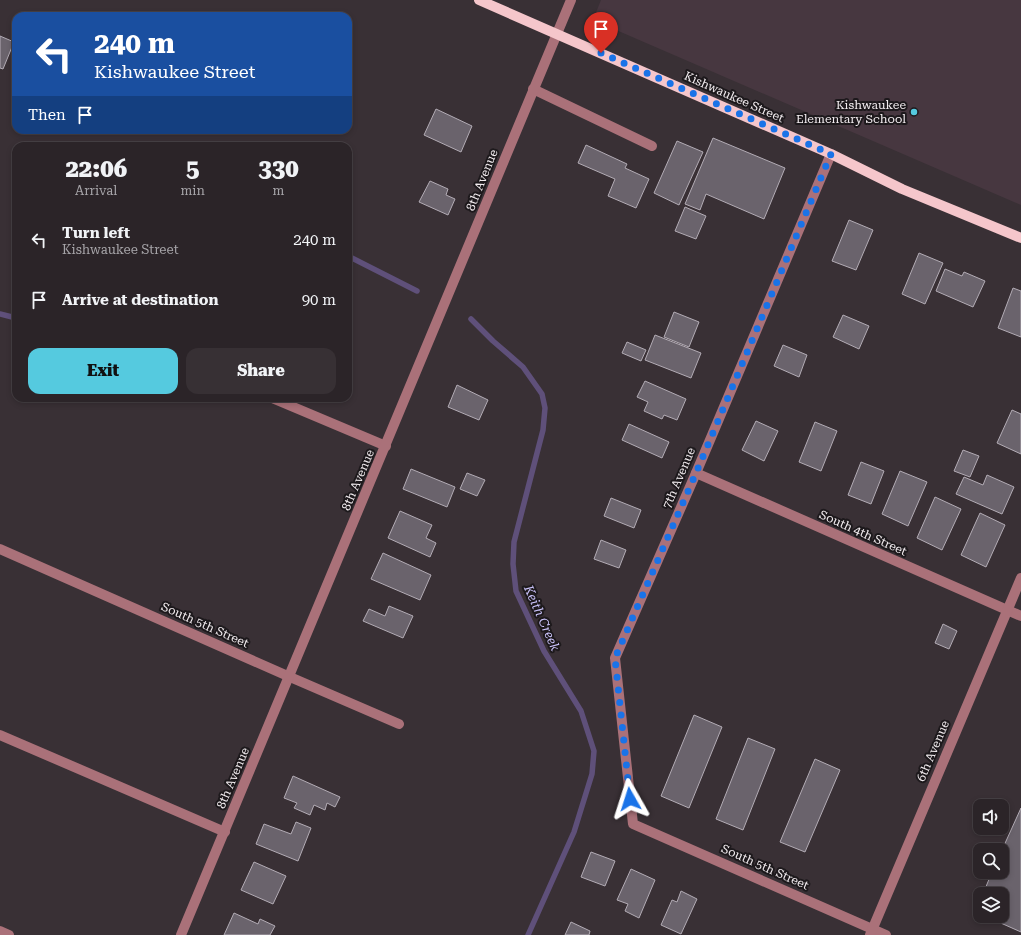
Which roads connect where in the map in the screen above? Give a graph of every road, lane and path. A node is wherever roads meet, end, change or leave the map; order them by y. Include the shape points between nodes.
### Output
1 (479, 0) edge
2 (571, 0) edge
3 (558, 34) junction
4 (533, 89) junction
5 (652, 146) dead end
6 (831, 154) junction
7 (1021, 238) edge
8 (282, 402) edge
9 (386, 446) junction
10 (696, 473) junction
11 (0, 549) edge
12 (1021, 578) edge
13 (1007, 611) junction
14 (1021, 616) edge
15 (290, 677) junction
16 (399, 724) dead end
17 (0, 735) edge
18 (633, 824) joint
19 (225, 832) junction
20 (0, 931) edge
21 (871, 932) edge
22 (9, 935) edge
23 (181, 935) edge
24 (886, 935) edge

1 - 3 main road, Kishwaukee Street
2 - 3 street, 8th Avenue
3 - 4 street, 8th Avenue
3 - 6 main road, Kishwaukee Street
4 - 5 street
4 - 9 street, 8th Avenue
6 - 7 main road, Kishwaukee Street via 902,189
6 - 10 street, 7th Avenue
8 - 9 street
9 - 15 street, 8th Avenue
10 - 13 street, South 4th Street
10 - 18 street, 7th Avenue via 615,658
11 - 15 street, South 5th Street
12 - 13 street, 6th Avenue
13 - 14 street, South 4th Street
13 - 21 street, 6th Avenue
15 - 16 street, South 5th Street
15 - 19 street, 8th Avenue
17 - 19 street
18 - 21 street, South 5th Street
19 - 23 street, 8th Avenue
20 - 22 street
21 - 24 street, South 5th Street

